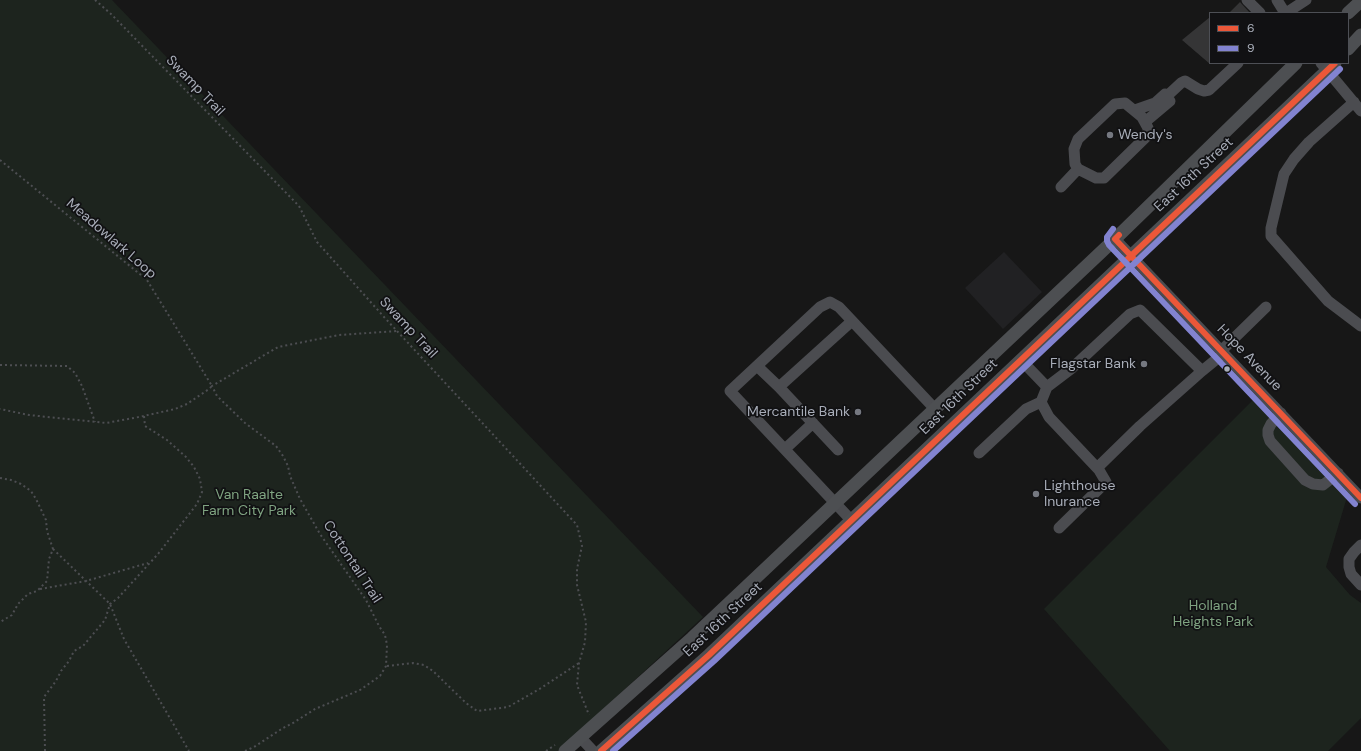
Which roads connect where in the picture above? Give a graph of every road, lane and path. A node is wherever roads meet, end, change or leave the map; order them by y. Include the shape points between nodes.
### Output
1 (95, 0) edge
2 (1247, 0) edge
3 (1277, 0) edge
4 (1306, 0) edge
5 (1361, 1) edge
6 (1259, 12) edge
7 (1285, 12) edge
8 (1288, 12) edge
9 (1349, 12) edge
10 (1361, 35) edge
11 (1349, 48) edge
12 (1237, 64) edge
13 (1295, 64) edge
14 (1328, 66) edge
15 (1167, 97) junction
16 (1357, 107) edge
17 (1135, 110) junction
18 (1145, 122) junction
19 (0, 160) edge
20 (1078, 169) junction
21 (1061, 187) dead end
22 (1115, 239) junction
23 (1132, 257) junction
24 (1266, 307) dead end
25 (852, 321) junction
26 (1361, 326) edge
27 (397, 331) junction
28 (1222, 352) junction
29 (1021, 360) junction
30 (0, 364) edge
31 (757, 366) junction
32 (1202, 372) junction
33 (212, 386) junction
34 (779, 387) junction
35 (1047, 387) junction
36 (1041, 402) junction
37 (935, 408) junction
38 (0, 410) edge
39 (1281, 413) junction
40 (144, 416) junction
41 (95, 422) junction
42 (813, 423) junction
43 (785, 449) junction
44 (838, 450) dead end
45 (979, 454) dead end
46 (1097, 468) junction
47 (1338, 473) junction
48 (0, 478) edge
49 (1361, 498) edge
50 (836, 503) junction
51 (852, 520) junction
52 (1059, 528) dead end
53 (1361, 546) edge
54 (53, 549) junction
55 (149, 562) junction
56 (86, 581) junction
57 (1361, 585) edge
58 (39, 589) junction
59 (110, 604) junction
60 (0, 622) edge
61 (579, 664) junction
62 (386, 666) junction
63 (589, 716) dead end
64 (580, 737) junction
65 (45, 751) edge
66 (189, 751) edge
67 (245, 751) edge
68 (565, 751) edge
69 (593, 751) edge
70 (601, 751) edge

1 - 27 path, Swamp Trail via 299,206 317,242
2 - 6 street
3 - 7 street
4 - 8 street
5 - 9 main road
10 - 11 main road
12 - 15 street via 1209,90 1198,89 1185,81
13 - 22 main road, East 16th Street
14 - 16 street
14 - 23 main road, East 16th Street
15 - 17 street
15 - 18 street
16 - 26 street via 1309,142 1284,174 1271,236 1328,301
17 - 18 street
17 - 20 street via 1125,103 1116,104 1078,139 1074,149
18 - 20 street via 1148,135 1104,178 1096,178
19 - 33 path, Meadowlark Loop via 147,280
20 - 21 street
22 - 23 street, Hope Avenue
22 - 37 main road, East 16th Street
23 - 28 street, Hope Avenue
23 - 29 main road, East 16th Street
24 - 28 street
25 - 31 street via 839,307 830,302 820,307
25 - 34 street
25 - 37 street
27 - 33 path via 339,335 278,347
27 - 61 path, Swamp Trail via 577,525 582,546 577,585 586,622 585,642
28 - 32 street
28 - 39 street, Hope Avenue
29 - 35 street
29 - 51 main road, East 16th Street
30 - 41 path via 67,366 75,373 82,386
31 - 34 street
31 - 43 street via 730,391
32 - 35 street via 1140,310 1130,314 1072,368
32 - 46 street
33 - 40 path via 187,404
33 - 62 path, Cottontail Trail via 216,396 245,423 276,446 283,456 300,499 366,600 385,635
34 - 42 street
35 - 36 street
36 - 45 street via 1026,408
36 - 46 street via 1048,417
37 - 50 main road, East 16th Street
38 - 41 path
39 - 47 street, Hope Avenue
39 - 47 street via 1268,430 1270,441 1305,480 1313,484 1323,484
40 - 41 path via 106,423
40 - 55 path via 145,426 167,440 194,467 200,479 202,492 197,504
42 - 43 street
42 - 44 street
43 - 50 street
46 - 52 street via 1106,482
47 - 49 street, Hope Avenue
48 - 54 path via 21,484 31,491 46,520
50 - 51 street
50 - 64 main road, East 16th Street via 692,638
51 - 70 main road, East 16th Street via 709,655
53 - 57 street via 1349,559 1351,574
54 - 56 path
54 - 58 path via 47,582
55 - 56 path
55 - 59 path
56 - 58 path
56 - 59 path
58 - 60 path via 28,594 12,615
59 - 65 path via 105,620 84,646 74,651 44,697
59 - 66 path via 124,639
61 - 62 path via 508,707 477,711 424,665 413,663
61 - 63 path, Swamp Trail via 577,685
62 - 67 path via 380,676 360,690 315,709
64 - 68 main road, East 16th Street
64 - 69 street

